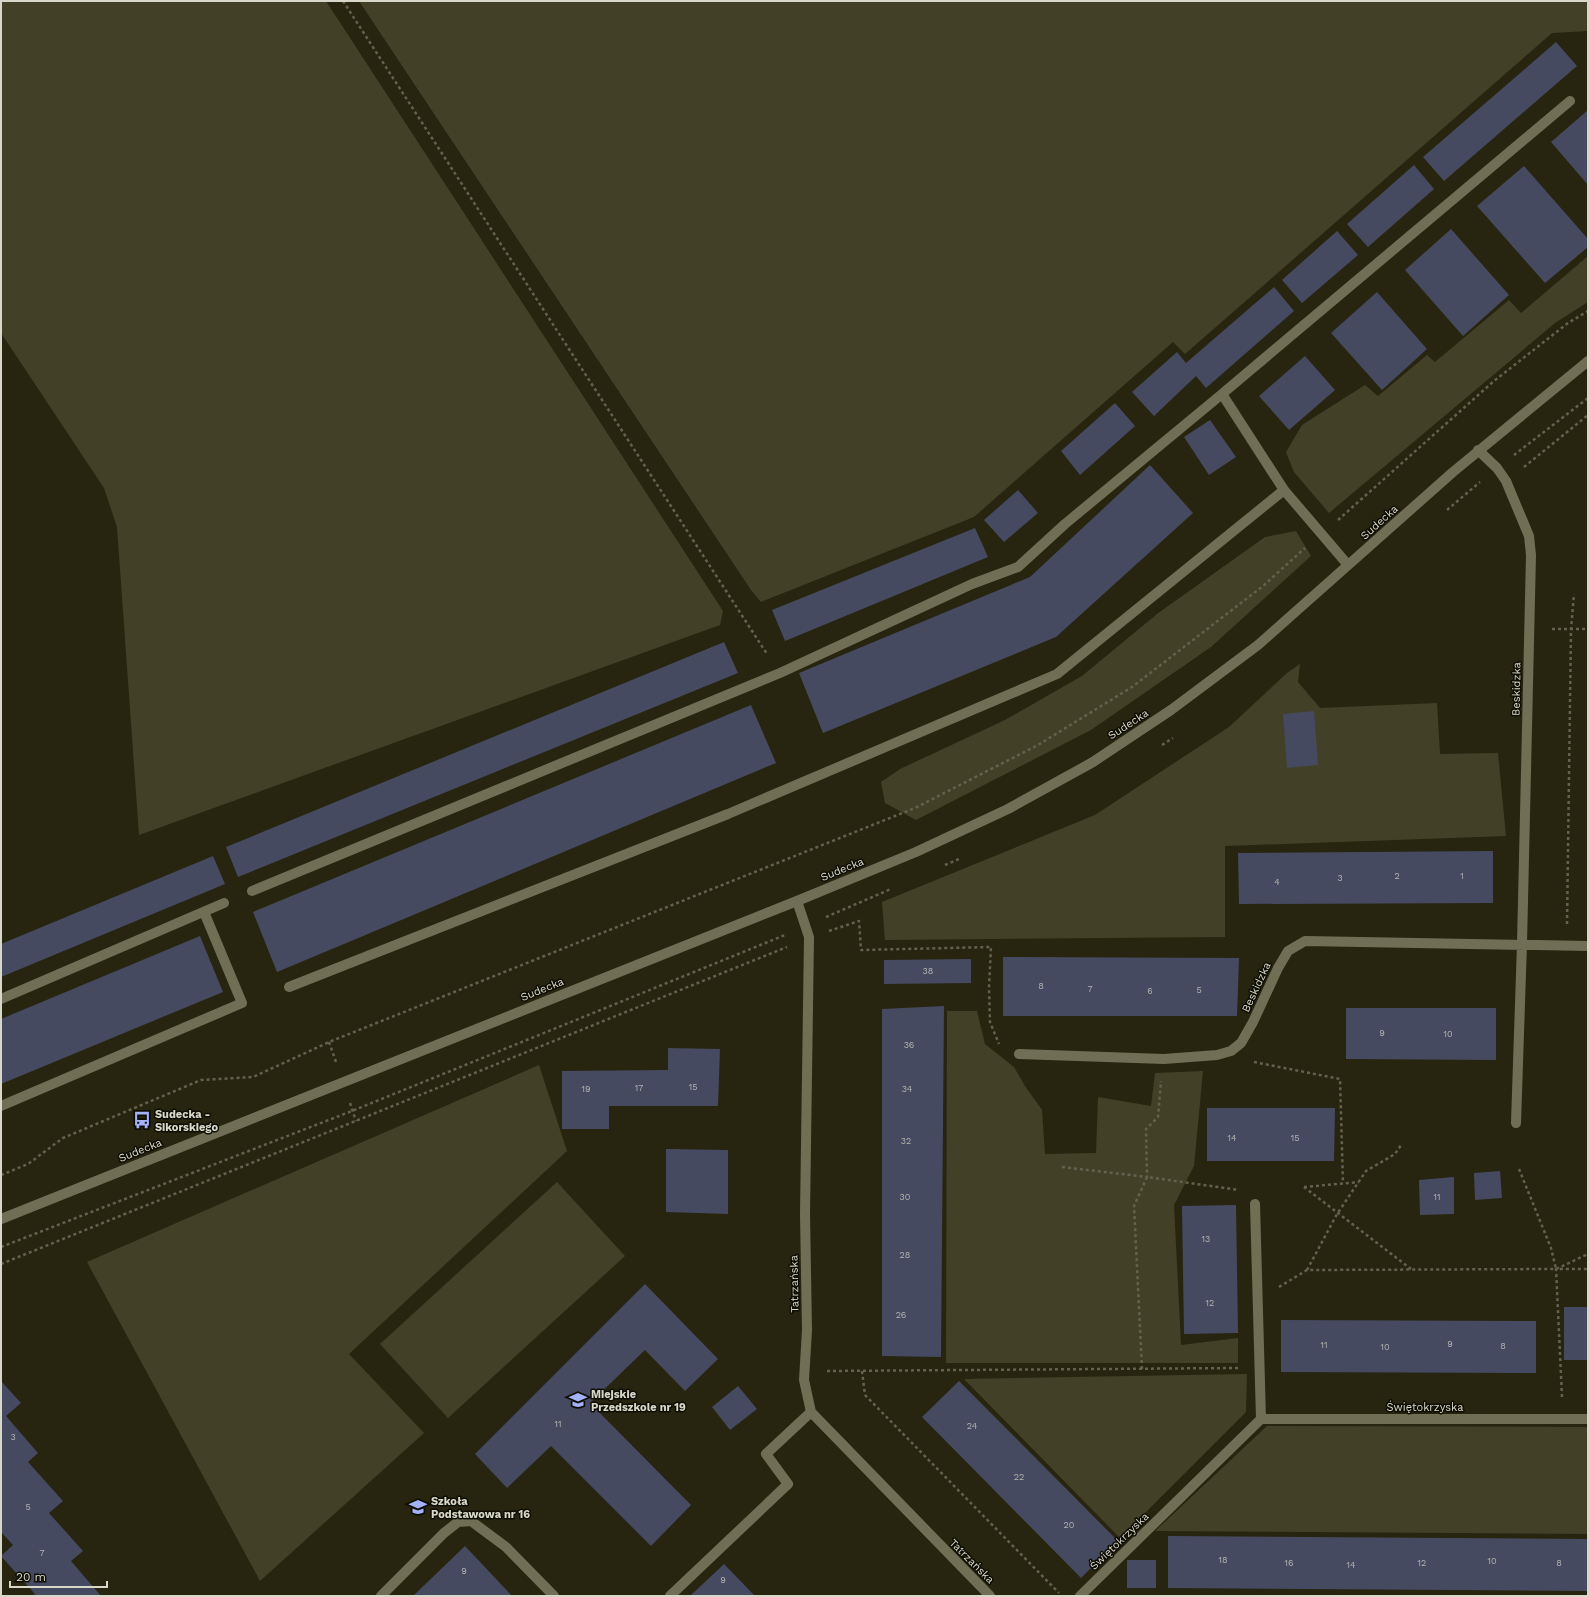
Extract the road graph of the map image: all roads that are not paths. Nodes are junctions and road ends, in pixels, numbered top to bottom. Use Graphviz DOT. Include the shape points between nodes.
graph roads {
  1 [pos="1570,101"];
  2 [pos="1588,362"];
  3 [pos="1222,394"];
  4 [pos="1478,450"];
  5 [pos="1284,490"];
  6 [pos="1348,565"];
  7 [pos="252,891"];
  8 [pos="797,901"];
  9 [pos="224,903"];
  10 [pos="204,912"];
  11 [pos="1522,944"];
  12 [pos="1588,946"];
  13 [pos="289,987"];
  14 [pos="1,999"];
  15 [pos="1020,1054"];
  16 [pos="1,1106"];
  17 [pos="1516,1123"];
  18 [pos="1255,1204"];
  19 [pos="1,1219"];
  20 [pos="811,1412"];
  21 [pos="1262,1419"];
  22 [pos="1588,1419"];
  23 [pos="381,1596"];
  24 [pos="554,1596"];
  25 [pos="670,1596"];
  26 [pos="990,1596"];
  27 [pos="1080,1596"];
  1 -- 3 [label="street"];
  2 -- 4 [label="street, Sudecka"];
  3 -- 5 [label="street"];
  3 -- 7 [label="street" via="1064,524 1018,567 972,584 780,673"];
  4 -- 6 [label="street, Sudecka"];
  4 -- 11 [label="street, Beskidzka" via="1497,468 1506,481 1529,536 1531,555"];
  5 -- 6 [label="street"];
  5 -- 13 [label="street" via="1057,674 728,814"];
  6 -- 8 [label="street, Sudecka" via="1258,645 1171,710 1093,762 1008,809 916,852"];
  8 -- 19 [label="street, Sudecka"];
  8 -- 20 [label="street, Tatrzańska" via="809,937 804,1380"];
  9 -- 10 [label="street"];
  10 -- 14 [label="street"];
  10 -- 16 [label="street" via="242,1003"];
  11 -- 12 [label="street"];
  11 -- 15 [label="street, Beskidzka" via="1305,941 1288,951 1253,1022 1241,1043 1231,1051 1217,1055 1164,1059"];
  11 -- 17 [label="street, Beskidzka"];
  18 -- 21 [label="street"];
  20 -- 25 [label="street" via="766,1454 788,1484"];
  20 -- 26 [label="street, Tatrzańska"];
  21 -- 22 [label="street, Świętokrzyska"];
  21 -- 27 [label="street, Świętokrzyska"];
  23 -- 24 [label="street" via="444,1533 458,1522 471,1521 506,1547"];
}
